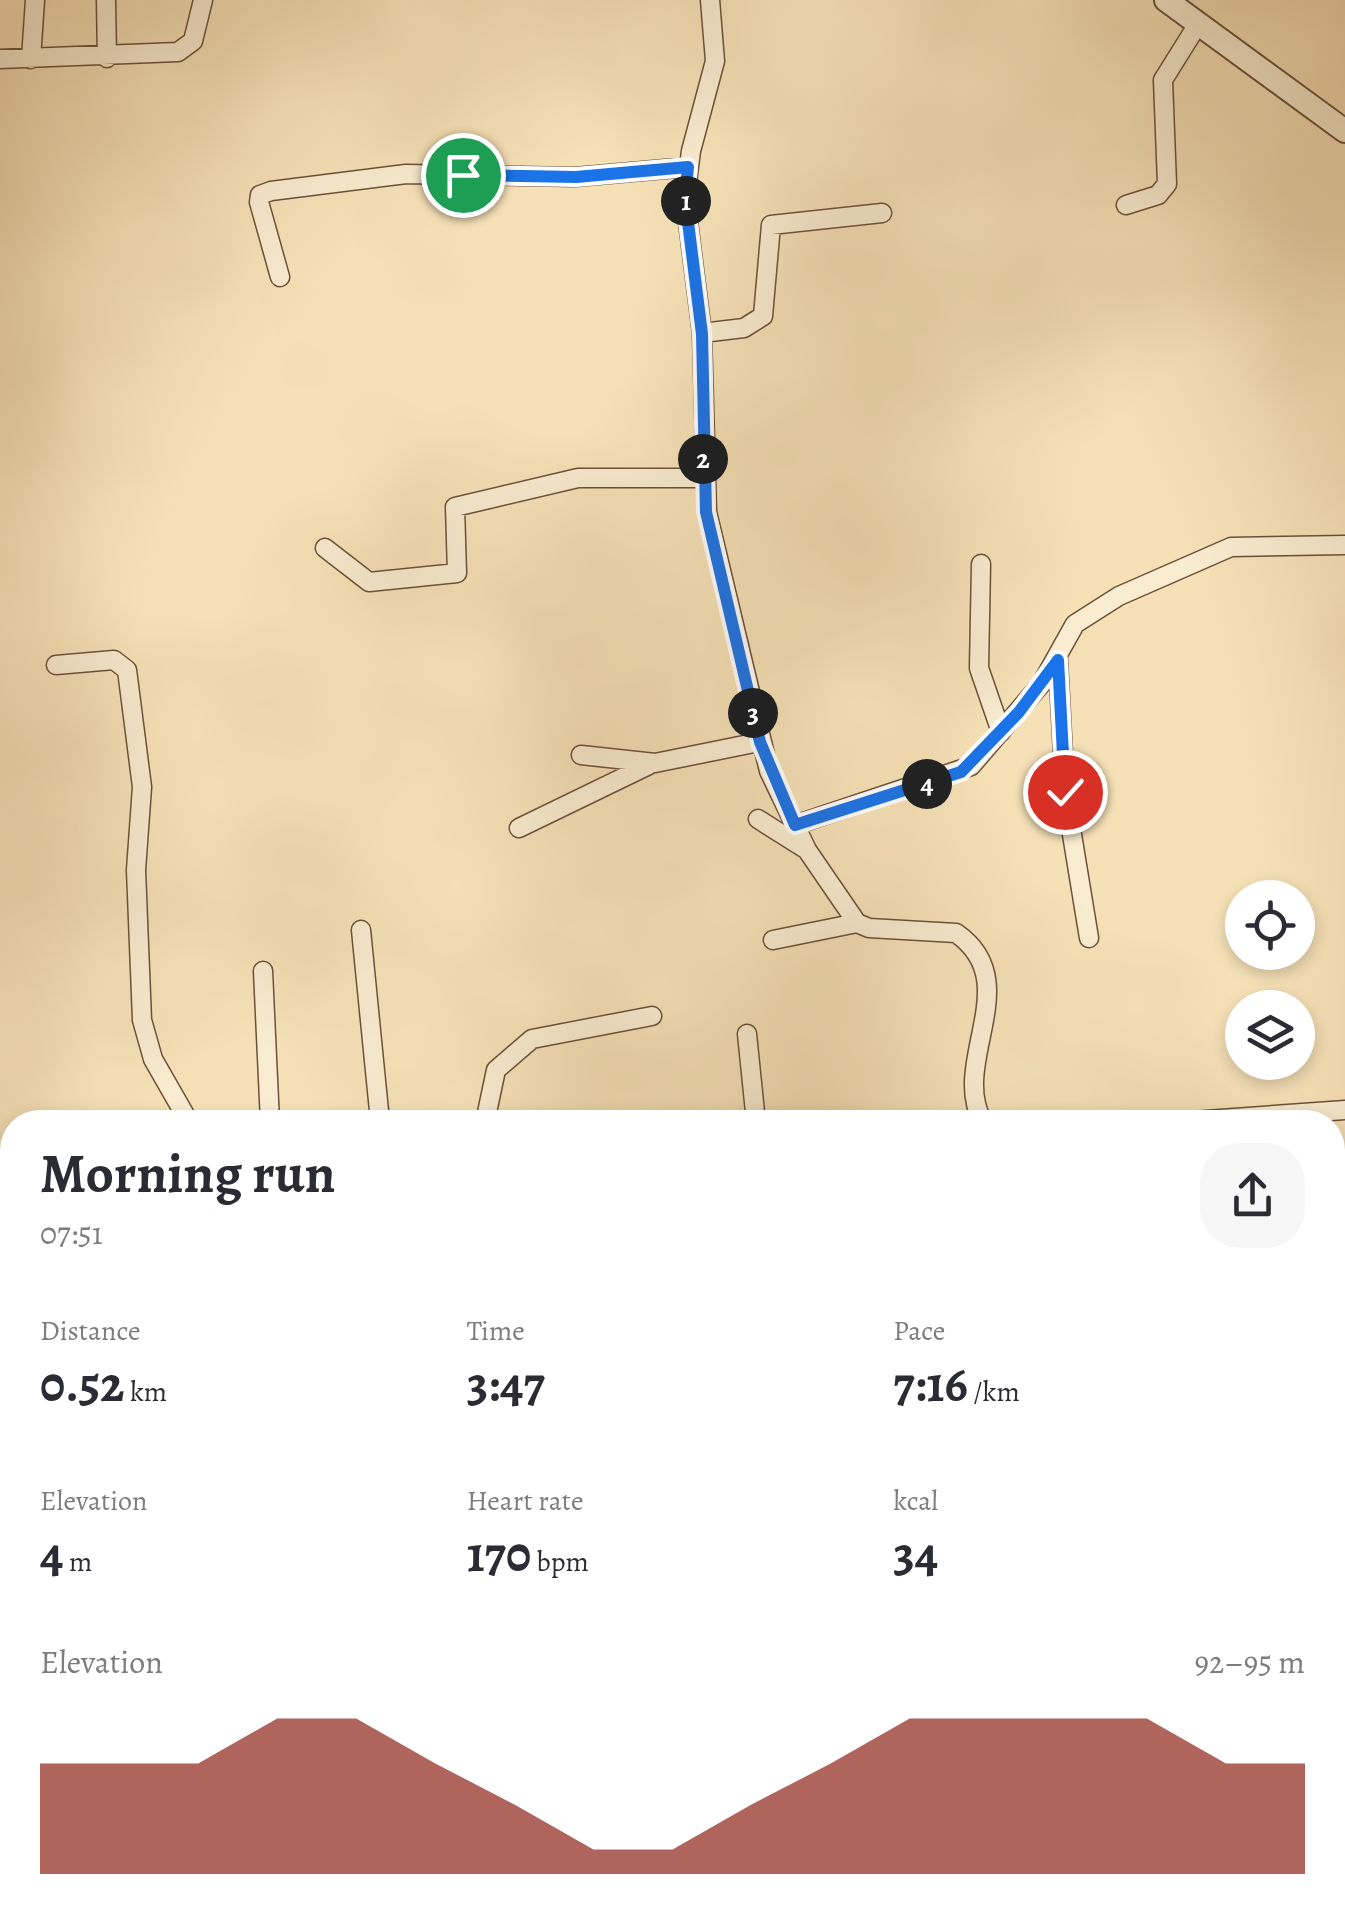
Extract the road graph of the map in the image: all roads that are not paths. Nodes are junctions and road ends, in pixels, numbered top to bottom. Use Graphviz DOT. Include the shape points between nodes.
graph roads {
  1 [pos="35,0"];
  2 [pos="106,0"];
  3 [pos="203,0"];
  4 [pos="710,0"];
  5 [pos="1166,0"];
  6 [pos="1198,24"];
  7 [pos="107,58"];
  8 [pos="0,59"];
  9 [pos="31,59"];
  10 [pos="1345,131"];
  11 [pos="688,167"];
  12 [pos="1126,206"];
  13 [pos="882,214"];
  14 [pos="280,277"];
  15 [pos="702,334"];
  16 [pos="704,478"];
  17 [pos="1345,545"];
  18 [pos="325,548"];
  19 [pos="981,564"];
  20 [pos="1058,660"];
  21 [pos="56,666"];
  22 [pos="1001,732"];
  23 [pos="760,742"];
  24 [pos="580,755"];
  25 [pos="655,762"];
  26 [pos="758,819"];
  27 [pos="795,825"];
  28 [pos="519,828"];
  29 [pos="807,850"];
  30 [pos="857,923"];
  31 [pos="362,930"];
  32 [pos="1090,938"];
  33 [pos="774,940"];
  34 [pos="262,971"];
  35 [pos="652,1016"];
  36 [pos="747,1034"];
  37 [pos="182,1110"];
  38 [pos="269,1110"];
  39 [pos="379,1110"];
  40 [pos="488,1110"];
  41 [pos="755,1110"];
  42 [pos="977,1110"];
  1 -- 9 [label="street"];
  2 -- 7 [label="street"];
  3 -- 7 [label="street" via="188,48"];
  4 -- 11 [label="street" via="715,61"];
  5 -- 6 [label="street"];
  6 -- 10 [label="street"];
  6 -- 12 [label="street" via="1163,80 1168,184 1158,196"];
  7 -- 9 [label="street"];
  8 -- 9 [label="street"];
  11 -- 14 [label="street" via="576,177 406,174 271,190 259,202"];
  11 -- 15 [label="street" via="685,198"];
  13 -- 15 [label="street" via="771,226 763,316 744,328"];
  15 -- 16 [label="street"];
  16 -- 18 [label="street" via="563,480 455,507 457,572 369,582"];
  16 -- 23 [label="street" via="706,512"];
  17 -- 20 [label="street" via="1231,547 1080,619"];
  19 -- 22 [label="street" via="979,668"];
  20 -- 22 [label="street"];
  20 -- 32 [label="street" via="1065,792"];
  21 -- 37 [label="street" via="114,660 127,670 142,787 136,870 142,1020 153,1059"];
  22 -- 27 [label="street" via="961,772"];
  23 -- 25 [label="street"];
  23 -- 27 [label="street"];
  24 -- 25 [label="street"];
  25 -- 28 [label="street"];
  26 -- 29 [label="street"];
  27 -- 29 [label="street"];
  29 -- 30 [label="street"];
  30 -- 33 [label="street"];
  30 -- 42 [label="street" via="956,933 977,954 988,1014 972,1100"];
  31 -- 39 [label="street"];
  34 -- 38 [label="street"];
  35 -- 40 [label="street" via="532,1039 496,1070"];
  36 -- 41 [label="street"];
}
